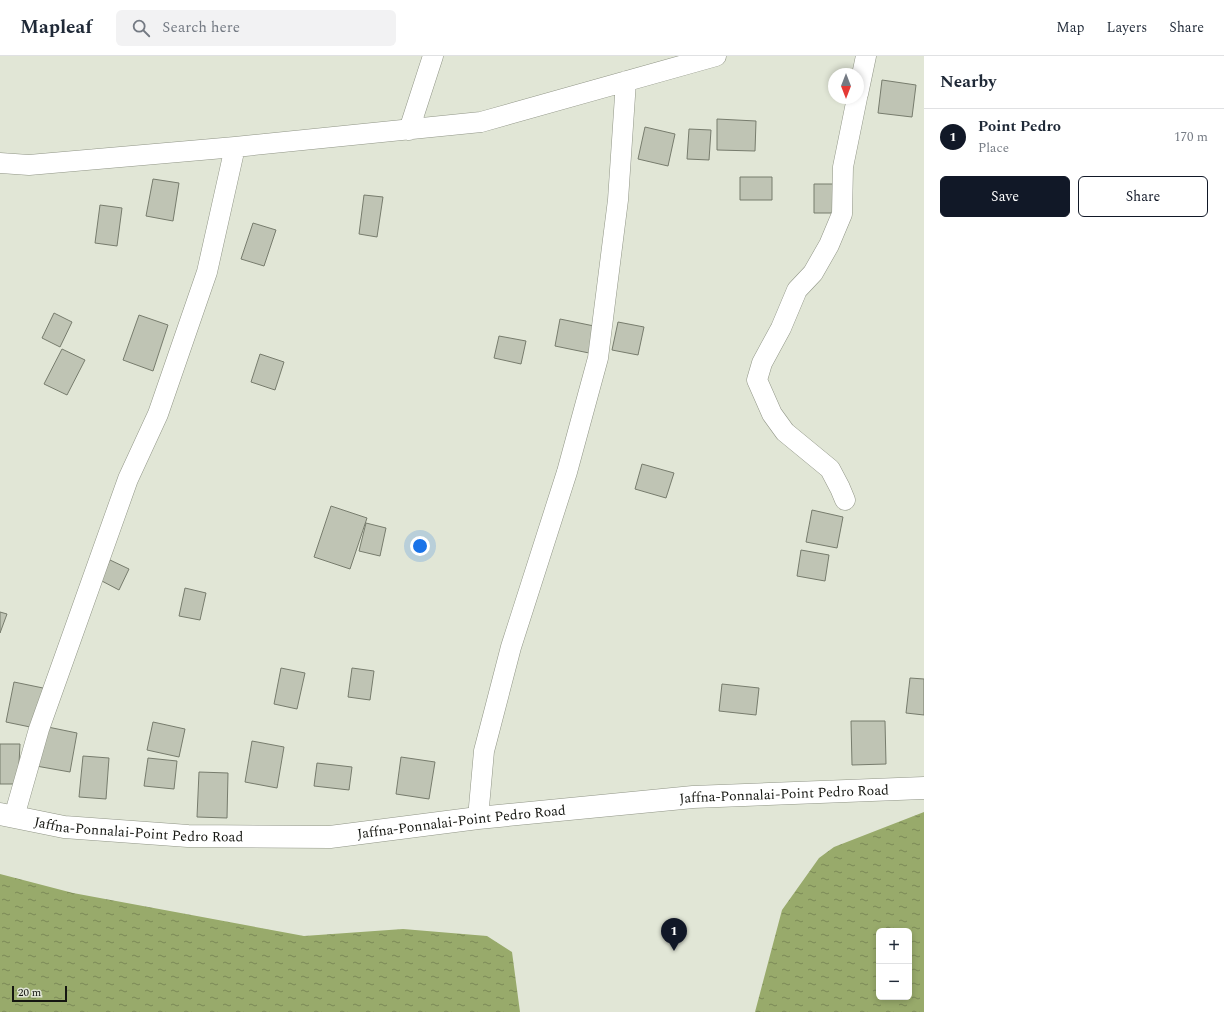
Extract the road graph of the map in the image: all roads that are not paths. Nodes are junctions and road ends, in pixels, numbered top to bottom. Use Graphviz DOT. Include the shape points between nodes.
graph roads {
  1 [pos="433,56"];
  2 [pos="716,56"];
  3 [pos="866,56"];
  4 [pos="863,68"];
  5 [pos="626,81"];
  6 [pos="856,104"];
  7 [pos="409,130"];
  8 [pos="235,147"];
  9 [pos="0,163"];
  10 [pos="845,500"];
  11 [pos="924,788"];
  12 [pos="7,815"];
  13 [pos="478,818"];
  1 -- 7 [label="street"];
  2 -- 5 [label="street"];
  3 -- 4 [label="street"];
  5 -- 7 [label="street" via="482,122"];
  5 -- 13 [label="street" via="618,200 598,358 567,472 509,654 484,751"];
  6 -- 10 [label="street" via="843,167 842,214 829,245 813,273 797,290 781,328 762,363 757,380 772,414 785,432 830,469"];
  7 -- 8 [label="street"];
  8 -- 9 [label="street" via="29,165"];
  8 -- 12 [label="street" via="207,272 158,414 128,480"];
  11 -- 13 [label="main road, Jaffna-Ponnalai-Point Pedro Road" via="694,797"];
  12 -- 13 [label="main road, Jaffna-Ponnalai-Point Pedro Road" via="64,827 188,836 330,837"];
}
